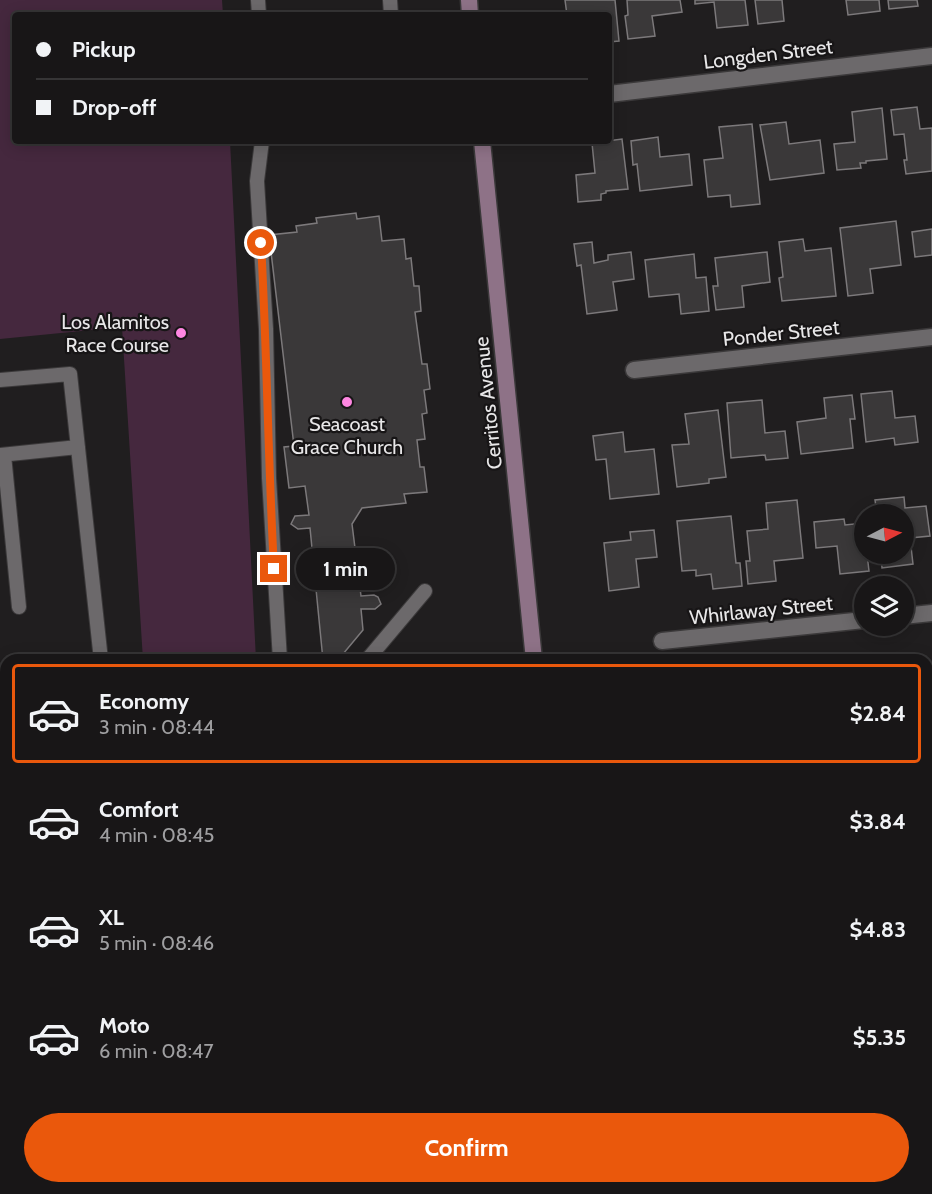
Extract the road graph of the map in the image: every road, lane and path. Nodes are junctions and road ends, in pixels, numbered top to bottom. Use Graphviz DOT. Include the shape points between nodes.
graph roads {
  1 [pos="932,56"];
  2 [pos="612,94"];
  3 [pos="262,144"];
  4 [pos="482,144"];
  5 [pos="932,337"];
  6 [pos="634,370"];
  7 [pos="0,381"];
  8 [pos="78,447"];
  9 [pos="2,455"];
  10 [pos="425,591"];
  11 [pos="20,607"];
  12 [pos="932,613"];
  13 [pos="914,615"];
  14 [pos="854,621"];
  15 [pos="662,641"];
  16 [pos="100,654"];
  17 [pos="280,654"];
  18 [pos="372,654"];
  19 [pos="533,654"];
  1 -- 2 [label="street, Longden Street"];
  3 -- 17 [label="lane" via="257,181"];
  4 -- 19 [label="main road, Cerritos Avenue"];
  5 -- 6 [label="street, Ponder Street"];
  7 -- 8 [label="lane" via="70,374"];
  8 -- 9 [label="lane"];
  8 -- 16 [label="lane"];
  9 -- 11 [label="lane"];
  10 -- 18 [label="lane"];
  12 -- 13 [label="street"];
  14 -- 15 [label="street, Whirlaway Street"];
}
